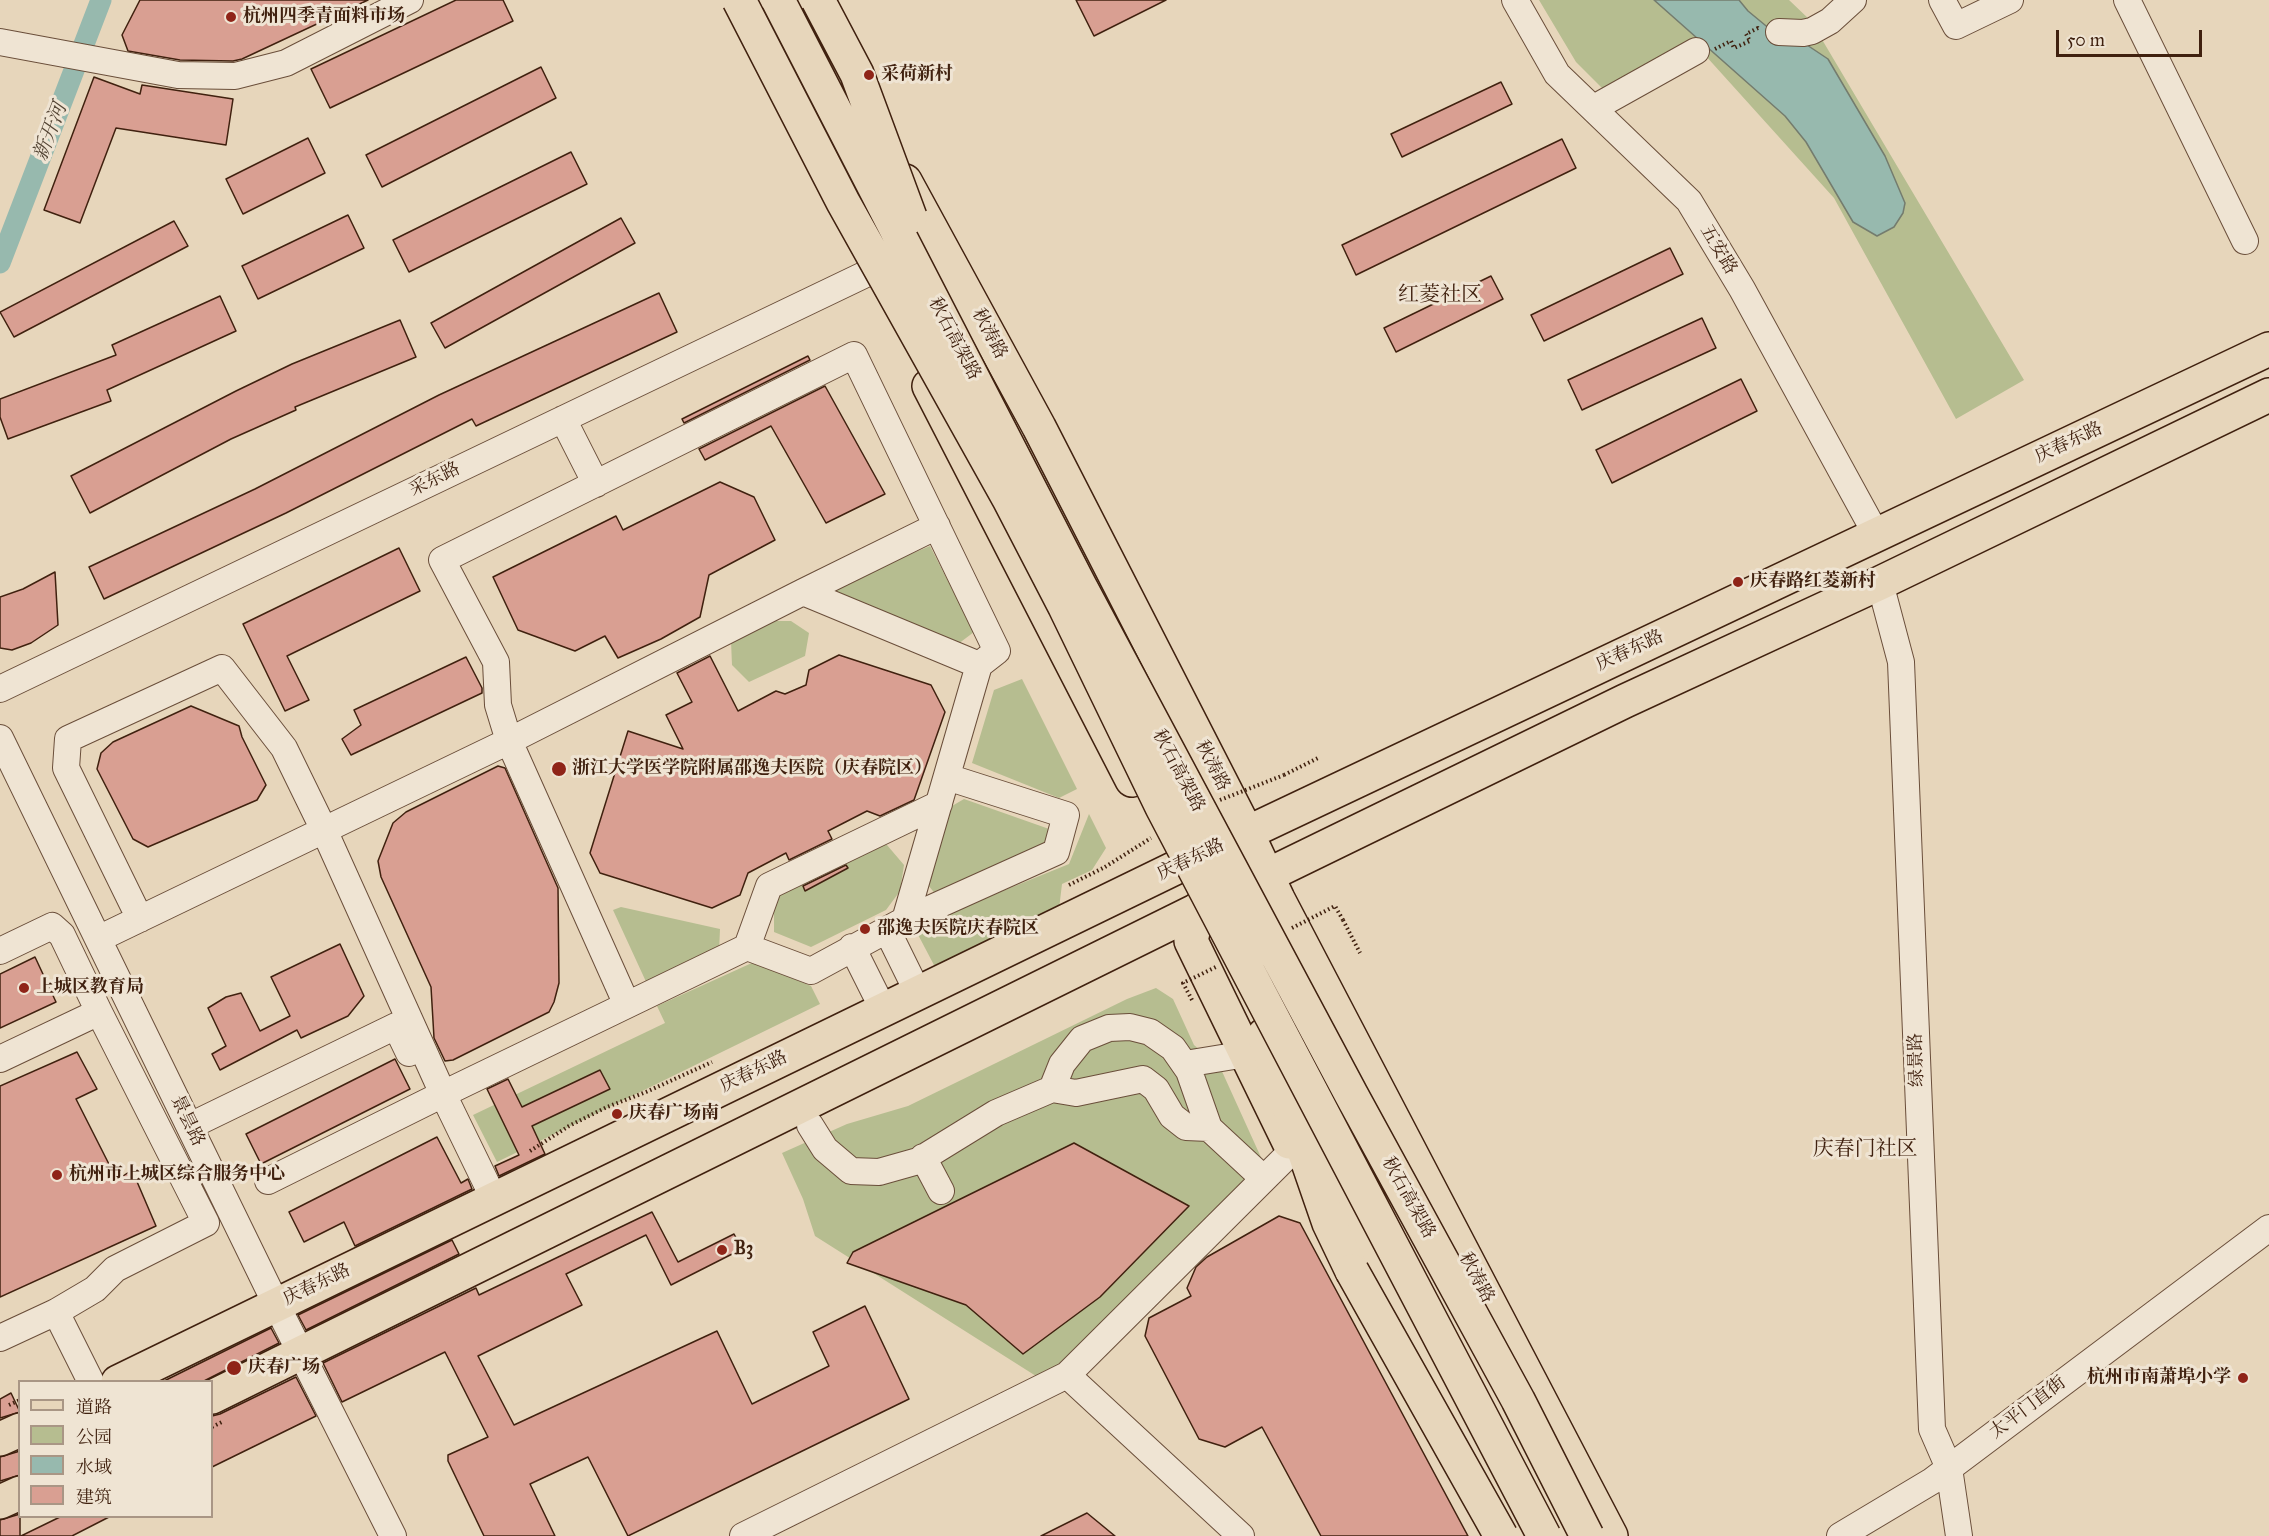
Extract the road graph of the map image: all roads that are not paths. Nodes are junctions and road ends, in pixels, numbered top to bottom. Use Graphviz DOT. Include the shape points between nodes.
graph roads {
  1 [pos="410,0"];
  2 [pos="778,0"];
  3 [pos="805,0"];
  4 [pos="818,0"];
  5 [pos="1515,0"];
  6 [pos="1853,0"];
  7 [pos="1942,0"];
  8 [pos="2010,0"];
  9 [pos="2127,0"];
  10 [pos="736,2"];
  11 [pos="1779,32"];
  12 [pos="0,42"];
  13 [pos="1696,51"];
  14 [pos="1594,108"];
  15 [pos="2245,242"];
  16 [pos="870,272"];
  17 [pos="954,340"];
  18 [pos="2269,349"];
  19 [pos="2269,395"];
  20 [pos="563,419"];
  21 [pos="596,484"];
  22 [pos="937,526"];
  23 [pos="1876,534"];
  24 [pos="1880,583"];
  25 [pos="803,592"];
  26 [pos="979,665"];
  27 [pos="0,689"];
  28 [pos="0,738"];
  29 [pos="509,741"];
  30 [pos="947,777"];
  31 [pos="939,804"];
  32 [pos="324,830"];
  33 [pos="1247,833"];
  34 [pos="1177,867"];
  35 [pos="1266,876"];
  36 [pos="1198,909"];
  37 [pos="140,919"];
  38 [pos="896,925"];
  39 [pos="98,939"];
  40 [pos="747,947"];
  41 [pos="852,947"];
  42 [pos="0,951"];
  43 [pos="918,993"];
  44 [pos="627,1005"];
  45 [pos="883,1010"];
  46 [pos="99,1012"];
  47 [pos="1264,1035"];
  48 [pos="1234,1056"];
  49 [pos="0,1059"];
  50 [pos="1185,1064"];
  51 [pos="1052,1089"];
  52 [pos="437,1097"];
  53 [pos="810,1125"];
  54 [pos="190,1126"];
  55 [pos="1209,1128"];
  56 [pos="1293,1149"];
  57 [pos="923,1157"];
  58 [pos="1264,1179"];
  59 [pos="268,1181"];
  60 [pos="941,1191"];
  61 [pos="488,1202"];
  62 [pos="2269,1228"];
  63 [pos="276,1304"];
  64 [pos="56,1312"];
  65 [pos="0,1338"];
  66 [pos="301,1352"];
  67 [pos="1067,1375"];
  68 [pos="90,1380"];
  69 [pos="122,1380"];
  70 [pos="213,1396"];
  71 [pos="18,1431"];
  72 [pos="0,1439"];
  73 [pos="1949,1468"];
  74 [pos="18,1494"];
  75 [pos="0,1502"];
  76 [pos="393,1536"];
  77 [pos="743,1536"];
  78 [pos="1241,1536"];
  79 [pos="1489,1536"];
  80 [pos="1501,1536"];
  81 [pos="1520,1536"];
  82 [pos="1544,1536"];
  83 [pos="1587,1536"];
  84 [pos="1611,1536"];
  85 [pos="1840,1536"];
  86 [pos="1959,1536"];
  1 -- 12 [label="street" via="286,63 235,76 177,75"];
  2 -- 17 [label="main road, 秋石高架路, bridge"];
  3 -- 33 [label="main road, 秋涛路" via="1039,427"];
  4 -- 17 [label="main road, bridge" via="857,74"];
  5 -- 14 [label="street, 五安路" via="1557,74"];
  6 -- 11 [label="street" via="1812,32"];
  7 -- 8 [label="street" via="1956,26"];
  9 -- 15 [label="street"];
  10 -- 16 [label="main road"];
  10 -- 82 [label="main road, 秋石高架路, bridge" via="1009,499 1162,807"];
  13 -- 14 [label="street"];
  14 -- 23 [label="street, 五安路" via="1689,201 1742,289"];
  16 -- 20 [label="street, 采东路"];
  16 -- 34 [label="main road"];
  17 -- 83 [label="main road, 秋石高架路, bridge" via="1171,759 1518,1400"];
  18 -- 23 [label="main road, 庆春东路"];
  19 -- 24 [label="main road"];
  20 -- 21 [label="street"];
  20 -- 27 [label="street, 采东路"];
  21 -- 22 [label="street" via="854,355"];
  21 -- 29 [label="street" via="442,560 496,662 498,705"];
  22 -- 25 [label="street"];
  22 -- 26 [label="street" via="997,651"];
  23 -- 33 [label="main road, 庆春东路"];
  24 -- 35 [label="main road" via="1625,701"];
  24 -- 73 [label="street, 绿景路" via="1901,662 1932,1430"];
  25 -- 26 [label="street"];
  25 -- 29 [label="street"];
  26 -- 30 [label="street"];
  28 -- 39 [label="street, 景昙路"];
  29 -- 32 [label="street"];
  29 -- 44 [label="street"];
  30 -- 31 [label="street"];
  30 -- 38 [label="street" via="1065,815 1056,852"];
  31 -- 38 [label="street"];
  31 -- 40 [label="street" via="769,886"];
  32 -- 37 [label="street"];
  32 -- 37 [label="street" via="284,748 222,668 68,739 66,768"];
  32 -- 52 [label="street"];
  33 -- 34 [label="main road, 庆春东路"];
  33 -- 35 [label="main road, 秋涛路"];
  34 -- 36 [label="main road"];
  34 -- 43 [label="main road, 庆春东路"];
  35 -- 36 [label="main road"];
  35 -- 84 [label="main road, 秋涛路"];
  36 -- 47 [label="main road"];
  36 -- 56 [label="main road" via="1191,942"];
  36 -- 66 [label="main road"];
  37 -- 39 [label="street"];
  38 -- 41 [label="street"];
  38 -- 43 [label="street"];
  39 -- 54 [label="street, 景昙路"];
  40 -- 41 [label="street" via="811,971"];
  40 -- 44 [label="street"];
  41 -- 45 [label="street"];
  42 -- 46 [label="street" via="52,926 62,935"];
  43 -- 45 [label="main road, 庆春东路"];
  44 -- 52 [label="street"];
  45 -- 61 [label="main road, 庆春东路"];
  46 -- 49 [label="street"];
  46 -- 64 [label="street" via="206,1223 115,1269 94,1289"];
  47 -- 80 [label="main road, bridge" via="1329,1223"];
  47 -- 81 [label="main road" via="1359,1239"];
  48 -- 50 [label="street"];
  50 -- 51 [label="street" via="1173,1048 1150,1032 1130,1027 1109,1028 1082,1039 1062,1064"];
  50 -- 55 [label="street"];
  51 -- 55 [label="street" via="1076,1093 1143,1079 1156,1089 1172,1116 1186,1127"];
  51 -- 57 [label="street" via="996,1113"];
  52 -- 54 [label="street" via="396,1026"];
  52 -- 59 [label="street"];
  52 -- 61 [label="street"];
  53 -- 57 [label="street" via="825,1149 851,1172 879,1172"];
  54 -- 63 [label="street, 景昙路"];
  55 -- 58 [label="street"];
  56 -- 58 [label="street"];
  56 -- 79 [label="main road"];
  57 -- 60 [label="street"];
  58 -- 67 [label="street"];
  61 -- 63 [label="main road, 庆春东路"];
  62 -- 73 [label="street, 太平门直街"];
  63 -- 66 [label="street, 景昙路"];
  63 -- 69 [label="main road, 庆春东路"];
  64 -- 65 [label="street"];
  64 -- 68 [label="street"];
  66 -- 70 [label="main road"];
  66 -- 76 [label="street, 景昙路"];
  67 -- 77 [label="street"];
  67 -- 78 [label="street"];
  71 -- 72 [label="main road"];
  73 -- 85 [label="street, 太平门直街"];
  73 -- 86 [label="street, 绿景路"];
  74 -- 75 [label="main road"];
}
